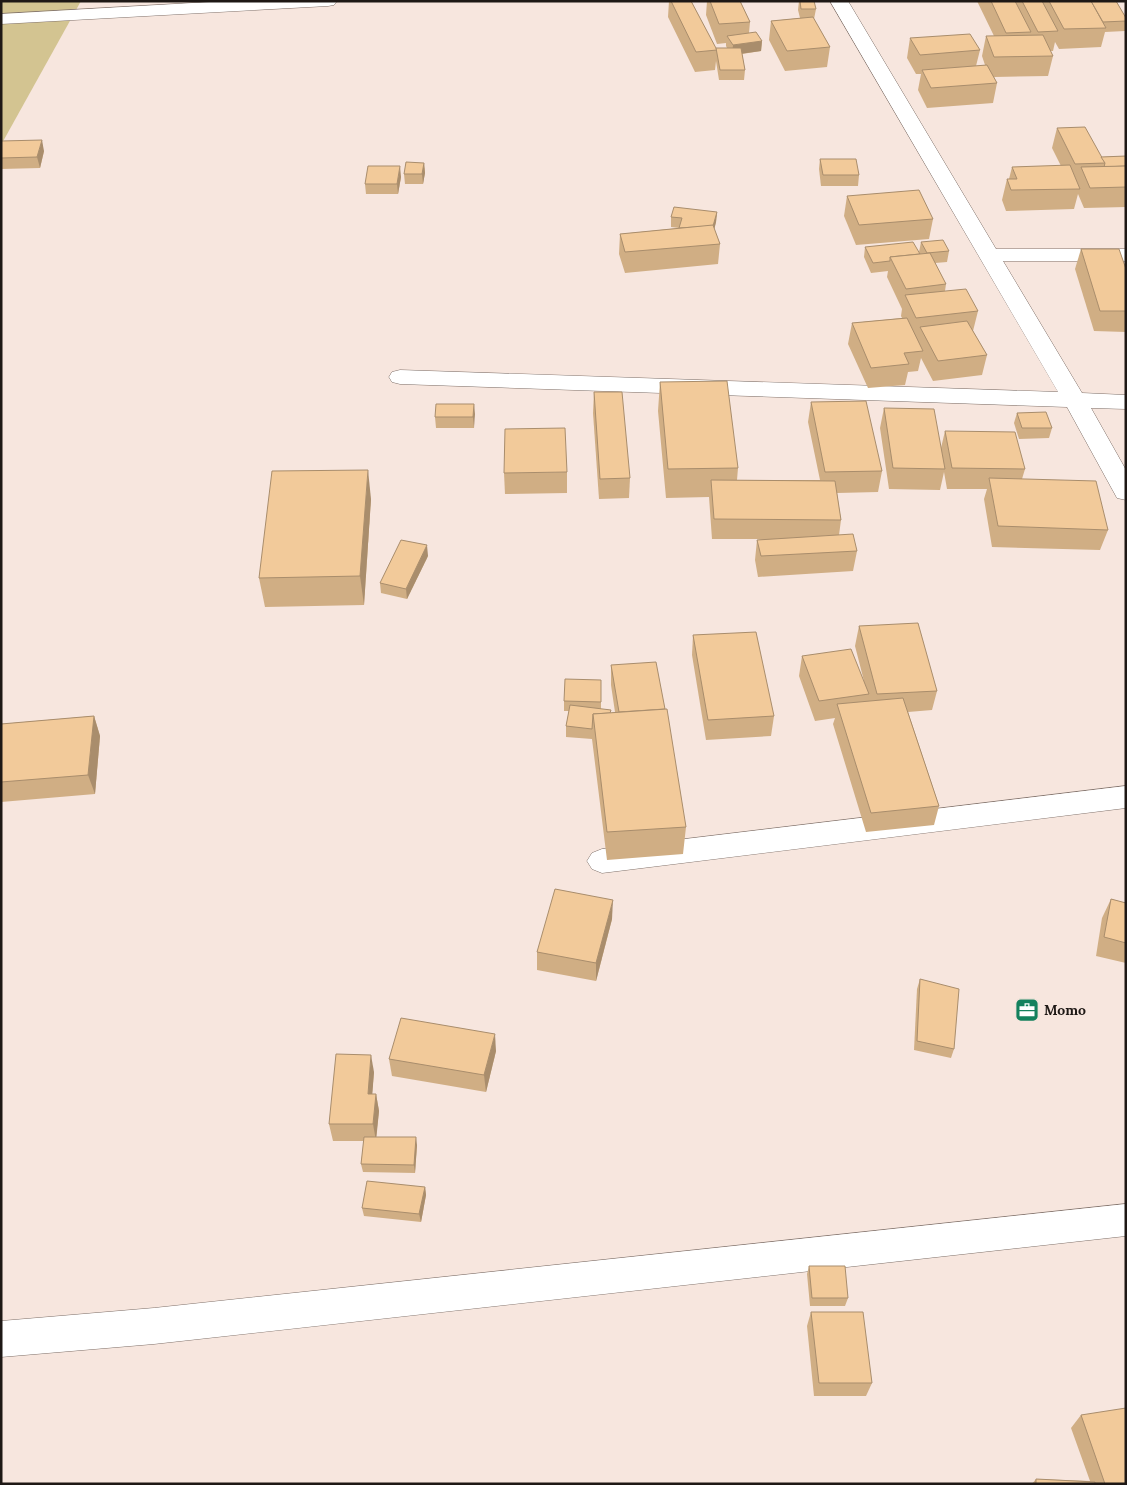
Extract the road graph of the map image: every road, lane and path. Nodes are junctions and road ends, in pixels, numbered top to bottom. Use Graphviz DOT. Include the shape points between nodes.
graph roads {
  1 [pos="328,1"];
  2 [pos="839,1"];
  3 [pos="1,19"];
  4 [pos="988,255"];
  5 [pos="1126,255"];
  6 [pos="400,377"];
  7 [pos="1075,401"];
  8 [pos="1126,402"];
  9 [pos="1126,492"];
  10 [pos="1126,797"];
  11 [pos="602,861"];
  12 [pos="1126,1220"];
  13 [pos="1,1339"];
  1 -- 3 [label="street"];
  2 -- 4 [label="street"];
  4 -- 5 [label="street"];
  4 -- 7 [label="street"];
  6 -- 7 [label="street"];
  7 -- 8 [label="street"];
  7 -- 9 [label="street"];
  10 -- 11 [label="street"];
  12 -- 13 [label="street" via="154,1326"];
}
